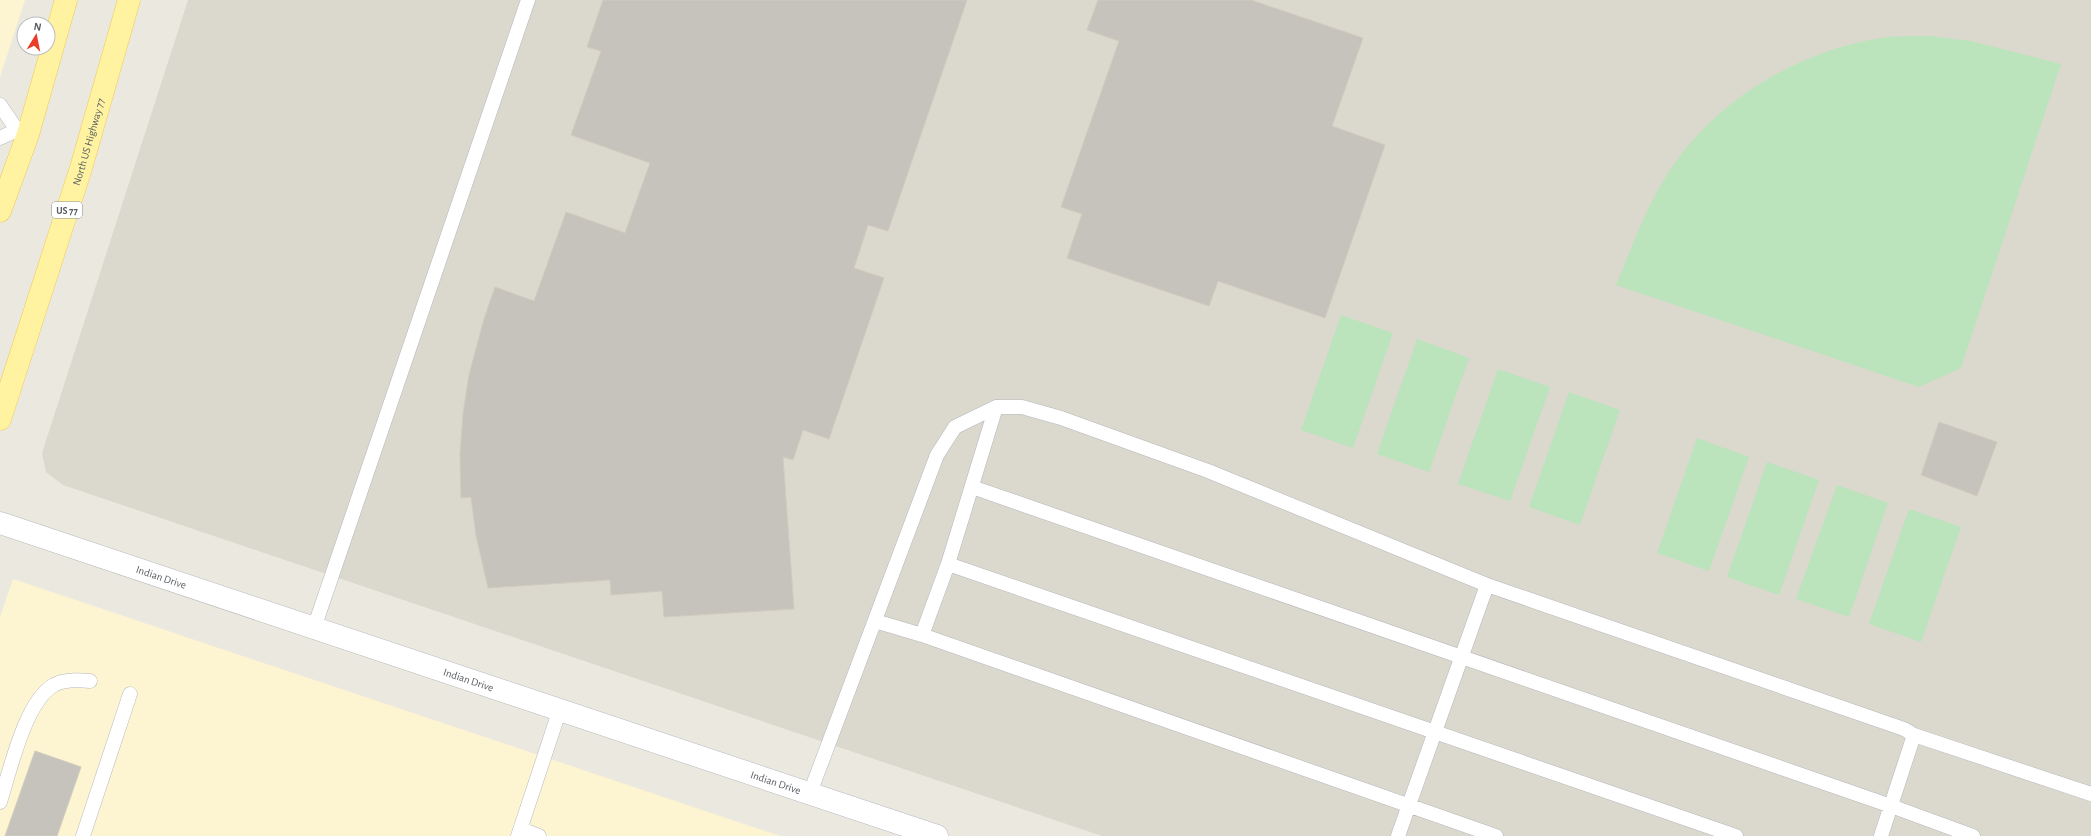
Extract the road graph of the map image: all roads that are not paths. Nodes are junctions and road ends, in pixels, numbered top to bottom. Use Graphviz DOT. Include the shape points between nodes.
graph roads {
  1 [pos="66,0"];
  2 [pos="129,0"];
  3 [pos="528,0"];
  4 [pos="0,106"];
  5 [pos="22,132"];
  6 [pos="0,138"];
  7 [pos="0,211"];
  8 [pos="996,407"];
  9 [pos="0,418"];
  10 [pos="972,487"];
  11 [pos="0,523"];
  12 [pos="948,564"];
  13 [pos="1487,585"];
  14 [pos="875,621"];
  15 [pos="314,628"];
  16 [pos="922,635"];
  17 [pos="1462,656"];
  18 [pos="90,681"];
  19 [pos="130,694"];
  20 [pos="560,709"];
  21 [pos="1435,731"];
  22 [pos="1914,735"];
  23 [pos="810,793"];
  24 [pos="2091,794"];
  25 [pos="0,802"];
  26 [pos="1408,806"];
  27 [pos="1891,806"];
  28 [pos="520,832"];
  29 [pos="83,836"];
  30 [pos="539,836"];
  31 [pos="937,836"];
  32 [pos="1398,836"];
  33 [pos="1496,836"];
  34 [pos="1736,836"];
  35 [pos="1881,836"];
  36 [pos="1973,836"];
  1 -- 5 [label="main road"];
  2 -- 9 [label="main road, North US Highway 77 / US 77" via="81,168"];
  3 -- 15 [label="lane"];
  4 -- 5 [label="lane"];
  5 -- 6 [label="lane"];
  5 -- 7 [label="main road"];
  8 -- 10 [label="lane"];
  8 -- 13 [label="lane" via="1022,407 1076,423 1208,471"];
  8 -- 14 [label="lane" via="955,427 937,456"];
  10 -- 12 [label="lane"];
  10 -- 17 [label="lane"];
  11 -- 15 [label="street, Indian Drive"];
  12 -- 16 [label="lane"];
  12 -- 21 [label="lane"];
  13 -- 17 [label="lane"];
  13 -- 22 [label="lane" via="1904,729"];
  14 -- 16 [label="lane"];
  14 -- 23 [label="lane"];
  15 -- 20 [label="street, Indian Drive"];
  16 -- 26 [label="lane"];
  17 -- 21 [label="lane"];
  17 -- 27 [label="lane"];
  18 -- 25 [label="lane" via="73,680 55,684 35,702"];
  19 -- 29 [label="lane"];
  20 -- 23 [label="street, Indian Drive"];
  20 -- 28 [label="lane"];
  21 -- 26 [label="lane"];
  21 -- 34 [label="lane"];
  22 -- 24 [label="lane"];
  22 -- 27 [label="lane"];
  23 -- 31 [label="street, Indian Drive"];
  26 -- 32 [label="lane"];
  26 -- 33 [label="lane"];
  27 -- 35 [label="lane"];
  27 -- 36 [label="lane"];
  28 -- 30 [label="lane"];
}
